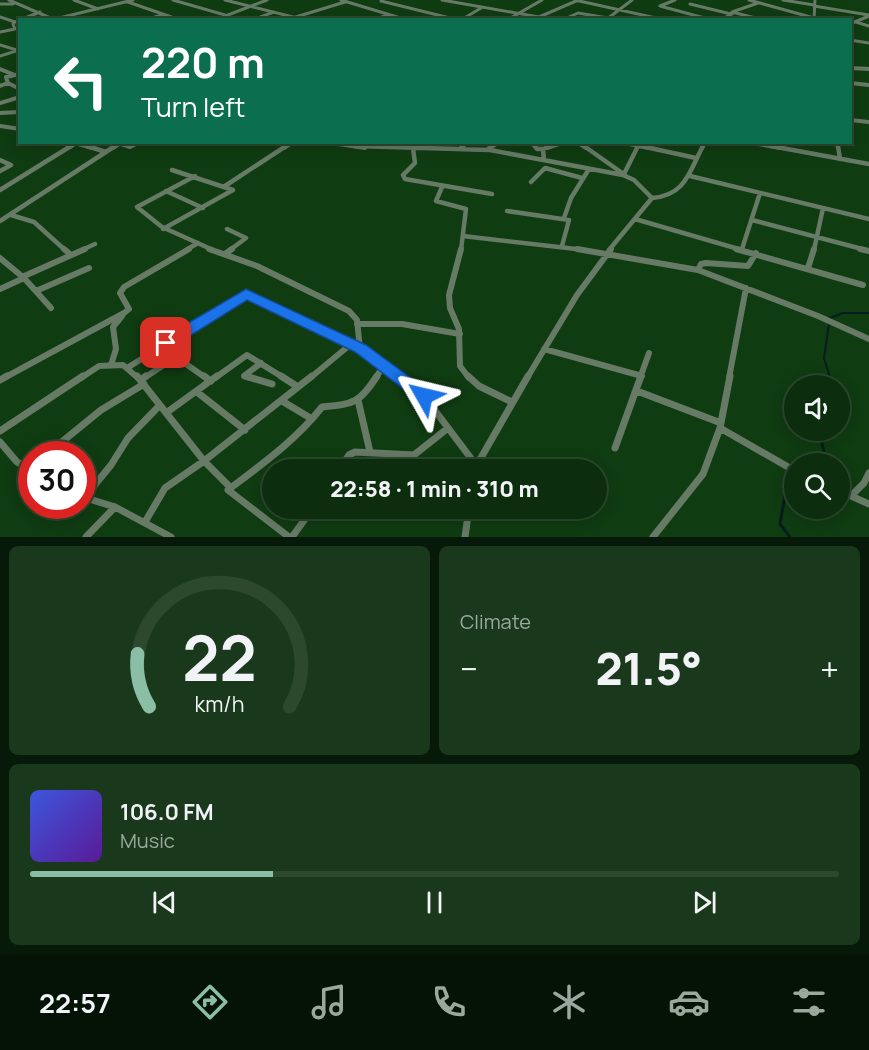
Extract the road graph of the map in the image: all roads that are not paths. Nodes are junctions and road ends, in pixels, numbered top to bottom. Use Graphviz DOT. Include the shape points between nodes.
graph roads {
  1 [pos="9,0"];
  2 [pos="74,0"];
  3 [pos="90,0"];
  4 [pos="133,0"];
  5 [pos="173,0"];
  6 [pos="225,0"];
  7 [pos="267,0"];
  8 [pos="341,0"];
  9 [pos="442,0"];
  10 [pos="458,0"];
  11 [pos="542,0"];
  12 [pos="574,0"];
  13 [pos="632,0"];
  14 [pos="675,0"];
  15 [pos="700,0"];
  16 [pos="748,0"];
  17 [pos="762,0"];
  18 [pos="783,0"];
  19 [pos="815,0"];
  20 [pos="126,1"];
  21 [pos="381,1"];
  22 [pos="81,2"];
  23 [pos="346,2"];
  24 [pos="453,2"];
  25 [pos="755,2"];
  26 [pos="0,4"];
  27 [pos="19,4"];
  28 [pos="252,6"];
  29 [pos="697,6"];
  30 [pos="814,6"];
  31 [pos="481,8"];
  32 [pos="99,9"];
  33 [pos="622,9"];
  34 [pos="39,12"];
  35 [pos="276,12"];
  36 [pos="517,13"];
  37 [pos="687,13"];
  38 [pos="164,14"];
  39 [pos="733,14"];
  40 [pos="387,15"];
  41 [pos="226,16"];
  42 [pos="869,16"];
  43 [pos="0,17"];
  44 [pos="294,17"];
  45 [pos="25,18"];
  46 [pos="53,18"];
  47 [pos="59,18"];
  48 [pos="152,18"];
  49 [pos="175,18"];
  50 [pos="220,18"];
  51 [pos="258,18"];
  52 [pos="297,18"];
  53 [pos="380,18"];
  54 [pos="399,18"];
  55 [pos="452,18"];
  56 [pos="464,18"];
  57 [pos="510,18"];
  58 [pos="569,18"];
  59 [pos="602,18"];
  60 [pos="608,18"];
  61 [pos="657,18"];
  62 [pos="699,18"];
  63 [pos="724,18"];
  64 [pos="753,18"];
  65 [pos="811,18"];
  66 [pos="814,18"];
  67 [pos="18,21"];
  68 [pos="15,22"];
  69 [pos="852,23"];
  70 [pos="869,26"];
  71 [pos="0,32"];
  72 [pos="852,40"];
  73 [pos="869,43"];
  74 [pos="0,45"];
  75 [pos="18,51"];
  76 [pos="18,51"];
  77 [pos="0,56"];
  78 [pos="852,68"];
  79 [pos="0,69"];
  80 [pos="869,69"];
  81 [pos="17,74"];
  82 [pos="8,83"];
  83 [pos="852,83"];
  84 [pos="0,86"];
  85 [pos="869,86"];
  86 [pos="18,88"];
  87 [pos="18,98"];
  88 [pos="0,103"];
  89 [pos="18,112"];
  90 [pos="0,114"];
  91 [pos="852,120"];
  92 [pos="869,123"];
  93 [pos="0,126"];
  94 [pos="18,129"];
  95 [pos="74,144"];
  96 [pos="79,144"];
  97 [pos="116,144"];
  98 [pos="120,144"];
  99 [pos="136,144"];
  100 [pos="290,144"];
  101 [pos="465,144"];
  102 [pos="496,144"];
  103 [pos="533,144"];
  104 [pos="559,144"];
  105 [pos="580,144"];
  106 [pos="629,144"];
  107 [pos="704,144"];
  108 [pos="759,144"];
  109 [pos="801,144"];
  110 [pos="837,144"];
  111 [pos="359,145"];
  112 [pos="638,146"];
  113 [pos="413,148"];
  114 [pos="460,149"];
  115 [pos="543,149"];
  116 [pos="486,150"];
  117 [pos="800,151"];
  118 [pos="106,152"];
  119 [pos="696,158"];
  120 [pos="840,159"];
  121 [pos="0,160"];
  122 [pos="544,160"];
  123 [pos="869,164"];
  124 [pos="590,169"];
  125 [pos="172,170"];
  126 [pos="0,171"];
  127 [pos="625,175"];
  128 [pos="195,176"];
  129 [pos="690,176"];
  130 [pos="582,178"];
  131 [pos="531,182"];
  132 [pos="225,186"];
  133 [pos="442,187"];
  134 [pos="0,190"];
  135 [pos="166,191"];
  136 [pos="760,193"];
  137 [pos="492,194"];
  138 [pos="652,198"];
  139 [pos="202,208"];
  140 [pos="823,208"];
  141 [pos="507,211"];
  142 [pos="10,215"];
  143 [pos="564,218"];
  144 [pos="635,219"];
  145 [pos="869,219"];
  146 [pos="752,220"];
  147 [pos="0,221"];
  148 [pos="163,229"];
  149 [pos="227,229"];
  150 [pos="463,236"];
  151 [pos="818,237"];
  152 [pos="198,243"];
  153 [pos="94,244"];
  154 [pos="562,246"];
  155 [pos="742,249"];
  156 [pos="869,251"];
  157 [pos="607,253"];
  158 [pos="756,253"];
  159 [pos="225,254"];
  160 [pos="70,255"];
  161 [pos="0,258"];
  162 [pos="88,268"];
  163 [pos="808,268"];
  164 [pos="698,270"];
  165 [pos="23,277"];
  166 [pos="863,285"];
  167 [pos="746,288"];
  168 [pos="0,289"];
  169 [pos="36,291"];
  170 [pos="51,308"];
  171 [pos="124,314"];
  172 [pos="357,324"];
  173 [pos="460,334"];
  174 [pos="868,339"];
  175 [pos="351,344"];
  176 [pos="360,349"];
  177 [pos="544,349"];
  178 [pos="649,353"];
  179 [pos="261,363"];
  180 [pos="111,365"];
  181 [pos="383,366"];
  182 [pos="127,368"];
  183 [pos="642,376"];
  184 [pos="0,380"];
  185 [pos="210,381"];
  186 [pos="142,382"];
  187 [pos="273,384"];
  188 [pos="298,387"];
  189 [pos="637,391"];
  190 [pos="197,392"];
  191 [pos="358,400"];
  192 [pos="282,401"];
  193 [pos="512,402"];
  194 [pos="160,405"];
  195 [pos="166,413"];
  196 [pos="312,419"];
  197 [pos="720,425"];
  198 [pos="448,428"];
  199 [pos="245,430"];
  200 [pos="0,431"];
  201 [pos="63,441"];
  202 [pos="0,442"];
  203 [pos="615,448"];
  204 [pos="370,452"];
  205 [pos="346,459"];
  206 [pos="469,459"];
  207 [pos="480,459"];
  208 [pos="204,460"];
  209 [pos="18,462"];
  210 [pos="784,465"];
  211 [pos="869,473"];
  212 [pos="96,482"];
  213 [pos="230,487"];
  214 [pos="852,495"];
  215 [pos="96,501"];
  216 [pos="869,504"];
  217 [pos="115,507"];
  218 [pos="305,519"];
  219 [pos="467,519"];
  220 [pos="145,522"];
  221 [pos="86,537"];
  222 [pos="171,537"];
  223 [pos="291,537"];
  224 [pos="465,537"];
  225 [pos="653,537"];
  1 -- 27 [label="street"];
  2 -- 22 [label="street"];
  3 -- 22 [label="street"];
  4 -- 20 [label="street"];
  5 -- 41 [label="street"];
  6 -- 28 [label="street"];
  7 -- 28 [label="street"];
  8 -- 23 [label="street"];
  9 -- 24 [label="street"];
  10 -- 24 [label="street"];
  11 -- 36 [label="street"];
  12 -- 33 [label="street"];
  12 -- 36 [label="street" via="540,17"];
  13 -- 33 [label="street"];
  14 -- 37 [label="street" via="660,6"];
  15 -- 29 [label="street" via="690,3"];
  16 -- 25 [label="street"];
  17 -- 25 [label="street"];
  18 -- 30 [label="street"];
  19 -- 30 [label="street"];
  20 -- 32 [label="street"];
  20 -- 38 [label="street"];
  21 -- 55 [label="street"];
  22 -- 32 [label="street"];
  23 -- 40 [label="street"];
  23 -- 44 [label="street"];
  24 -- 31 [label="street"];
  25 -- 39 [label="street" via="732,11"];
  25 -- 65 [label="street"];
  26 -- 27 [label="street"];
  27 -- 34 [label="street"];
  28 -- 35 [label="street"];
  28 -- 41 [label="street"];
  29 -- 37 [label="street"];
  29 -- 39 [label="street"];
  30 -- 42 [label="street"];
  30 -- 66 [label="street"];
  31 -- 36 [label="street"];
  31 -- 56 [label="street"];
  32 -- 47 [label="street"];
  33 -- 60 [label="street"];
  33 -- 61 [label="street"];
  34 -- 45 [label="street"];
  34 -- 46 [label="street"];
  35 -- 44 [label="street"];
  35 -- 51 [label="street"];
  36 -- 57 [label="street"];
  37 -- 62 [label="street"];
  38 -- 48 [label="street"];
  38 -- 49 [label="street"];
  39 -- 63 [label="street"];
  39 -- 64 [label="street"];
  40 -- 53 [label="street"];
  40 -- 54 [label="street"];
  41 -- 50 [label="street"];
  42 -- 69 [label="street"];
  43 -- 68 [label="street"];
  44 -- 52 [label="street"];
  58 -- 59 [label="street" via="578,13"];
  67 -- 68 [label="street"];
  68 -- 71 [label="street" via="15,29"];
  69 -- 70 [label="street"];
  72 -- 73 [label="street"];
  74 -- 75 [label="street"];
  76 -- 77 [label="street"];
  78 -- 80 [label="street"];
  79 -- 81 [label="street"];
  81 -- 82 [label="street" via="5,78"];
  82 -- 84 [label="street"];
  82 -- 86 [label="street"];
  83 -- 85 [label="street"];
  87 -- 88 [label="street"];
  89 -- 90 [label="street"];
  91 -- 92 [label="street"];
  93 -- 94 [label="street"];
  95 -- 134 [label="street"];
  96 -- 118 [label="street"];
  97 -- 118 [label="street"];
  98 -- 99 [label="street"];
  100 -- 132 [label="street"];
  101 -- 114 [label="street"];
  102 -- 116 [label="street"];
  103 -- 115 [label="street"];
  104 -- 115 [label="street"];
  105 -- 127 [label="street"];
  106 -- 112 [label="street"];
  107 -- 119 [label="street"];
  108 -- 117 [label="street"];
  109 -- 117 [label="street"];
  110 -- 120 [label="street"];
  111 -- 113 [label="street"];
  112 -- 119 [label="street"];
  112 -- 127 [label="street"];
  113 -- 114 [label="street"];
  113 -- 133 [label="street" via="415,163 403,177"];
  114 -- 116 [label="street"];
  115 -- 122 [label="street"];
  116 -- 122 [label="street"];
  117 -- 120 [label="street"];
  118 -- 142 [label="street"];
  119 -- 129 [label="street"];
  120 -- 123 [label="street"];
  121 -- 126 [label="street" via="11,165"];
  122 -- 124 [label="street"];
  124 -- 127 [label="street"];
  124 -- 130 [label="street"];
  125 -- 128 [label="street"];
  127 -- 138 [label="street"];
  128 -- 132 [label="street"];
  128 -- 135 [label="street"];
  129 -- 136 [label="street"];
  129 -- 138 [label="street" via="669,197"];
  130 -- 131 [label="street" via="545,168"];
  130 -- 143 [label="street"];
  132 -- 139 [label="street" via="233,190"];
  133 -- 137 [label="street"];
  133 -- 150 [label="street" via="436,201 466,209"];
  135 -- 139 [label="street"];
  135 -- 148 [label="street" via="137,207"];
  136 -- 140 [label="street"];
  136 -- 146 [label="street"];
  138 -- 144 [label="street"];
  139 -- 148 [label="street"];
  140 -- 145 [label="street"];
  140 -- 151 [label="street"];
  141 -- 143 [label="street"];
  142 -- 147 [label="street"];
  142 -- 160 [label="street" via="34,222"];
  143 -- 154 [label="street" via="570,221"];
  144 -- 155 [label="street"];
  144 -- 157 [label="street"];
  146 -- 151 [label="street"];
  146 -- 155 [label="street"];
  148 -- 152 [label="street"];
  149 -- 159 [label="street" via="246,238"];
  150 -- 154 [label="street"];
  150 -- 173 [label="street" via="449,295"];
  151 -- 156 [label="street"];
  151 -- 163 [label="street"];
  152 -- 159 [label="street"];
  152 -- 171 [label="street" via="124,287 120,293 129,309"];
  153 -- 160 [label="street"];
  154 -- 157 [label="street"];
  155 -- 158 [label="street"];
  157 -- 164 [label="street"];
  157 -- 177 [label="street"];
  158 -- 163 [label="street"];
  158 -- 164 [label="street" via="748,267 706,263"];
  159 -- 172 [label="street" via="350,311"];
  160 -- 165 [label="street"];
  161 -- 165 [label="street"];
  162 -- 169 [label="street"];
  163 -- 166 [label="street"];
  164 -- 167 [label="street"];
  165 -- 168 [label="street"];
  165 -- 169 [label="street"];
  167 -- 174 [label="street"];
  167 -- 197 [label="street"];
  169 -- 170 [label="street"];
  171 -- 180 [label="street" via="113,327 116,350"];
  171 -- 184 [label="street"];
  172 -- 173 [label="street" via="402,324"];
  172 -- 176 [label="street"];
  173 -- 193 [label="street" via="460,366 466,375"];
  175 -- 176 [label="street"];
  175 -- 182 [label="street" via="246,294"];
  175 -- 188 [label="street"];
  176 -- 181 [label="street"];
  177 -- 183 [label="street"];
  177 -- 193 [label="street"];
  178 -- 183 [label="street"];
  179 -- 185 [label="street" via="243,356"];
  179 -- 187 [label="street" via="244,376"];
  179 -- 188 [label="street"];
  180 -- 182 [label="street"];
  180 -- 200 [label="street" via="99,366"];
  181 -- 191 [label="street"];
  181 -- 198 [label="street" via="424,396"];
  182 -- 186 [label="street"];
  183 -- 189 [label="street"];
  185 -- 186 [label="street" via="176,357"];
  185 -- 190 [label="street"];
  186 -- 194 [label="street"];
  186 -- 201 [label="street"];
  188 -- 192 [label="street"];
  189 -- 197 [label="street"];
  189 -- 203 [label="street"];
  190 -- 195 [label="street"];
  190 -- 199 [label="street"];
  191 -- 196 [label="street" via="322,407"];
  191 -- 204 [label="street"];
  192 -- 196 [label="street"];
  192 -- 199 [label="street"];
  193 -- 207 [label="street"];
  194 -- 195 [label="street"];
  194 -- 212 [label="street" via="128,438"];
  195 -- 208 [label="street"];
  196 -- 213 [label="street" via="274,455"];
  197 -- 210 [label="street"];
  197 -- 225 [label="street" via="703,474"];
  198 -- 204 [label="street" via="414,455"];
  198 -- 206 [label="street"];
  199 -- 208 [label="street"];
  202 -- 209 [label="street"];
  204 -- 205 [label="street" via="355,452"];
  208 -- 213 [label="street"];
  208 -- 220 [label="street" via="165,488"];
  211 -- 214 [label="street"];
  213 -- 223 [label="street" via="228,492"];
  214 -- 216 [label="street"];
  215 -- 217 [label="street"];
  217 -- 220 [label="street"];
  217 -- 221 [label="street"];
  218 -- 223 [label="street"];
  219 -- 224 [label="street"];
  220 -- 222 [label="street"];
}
